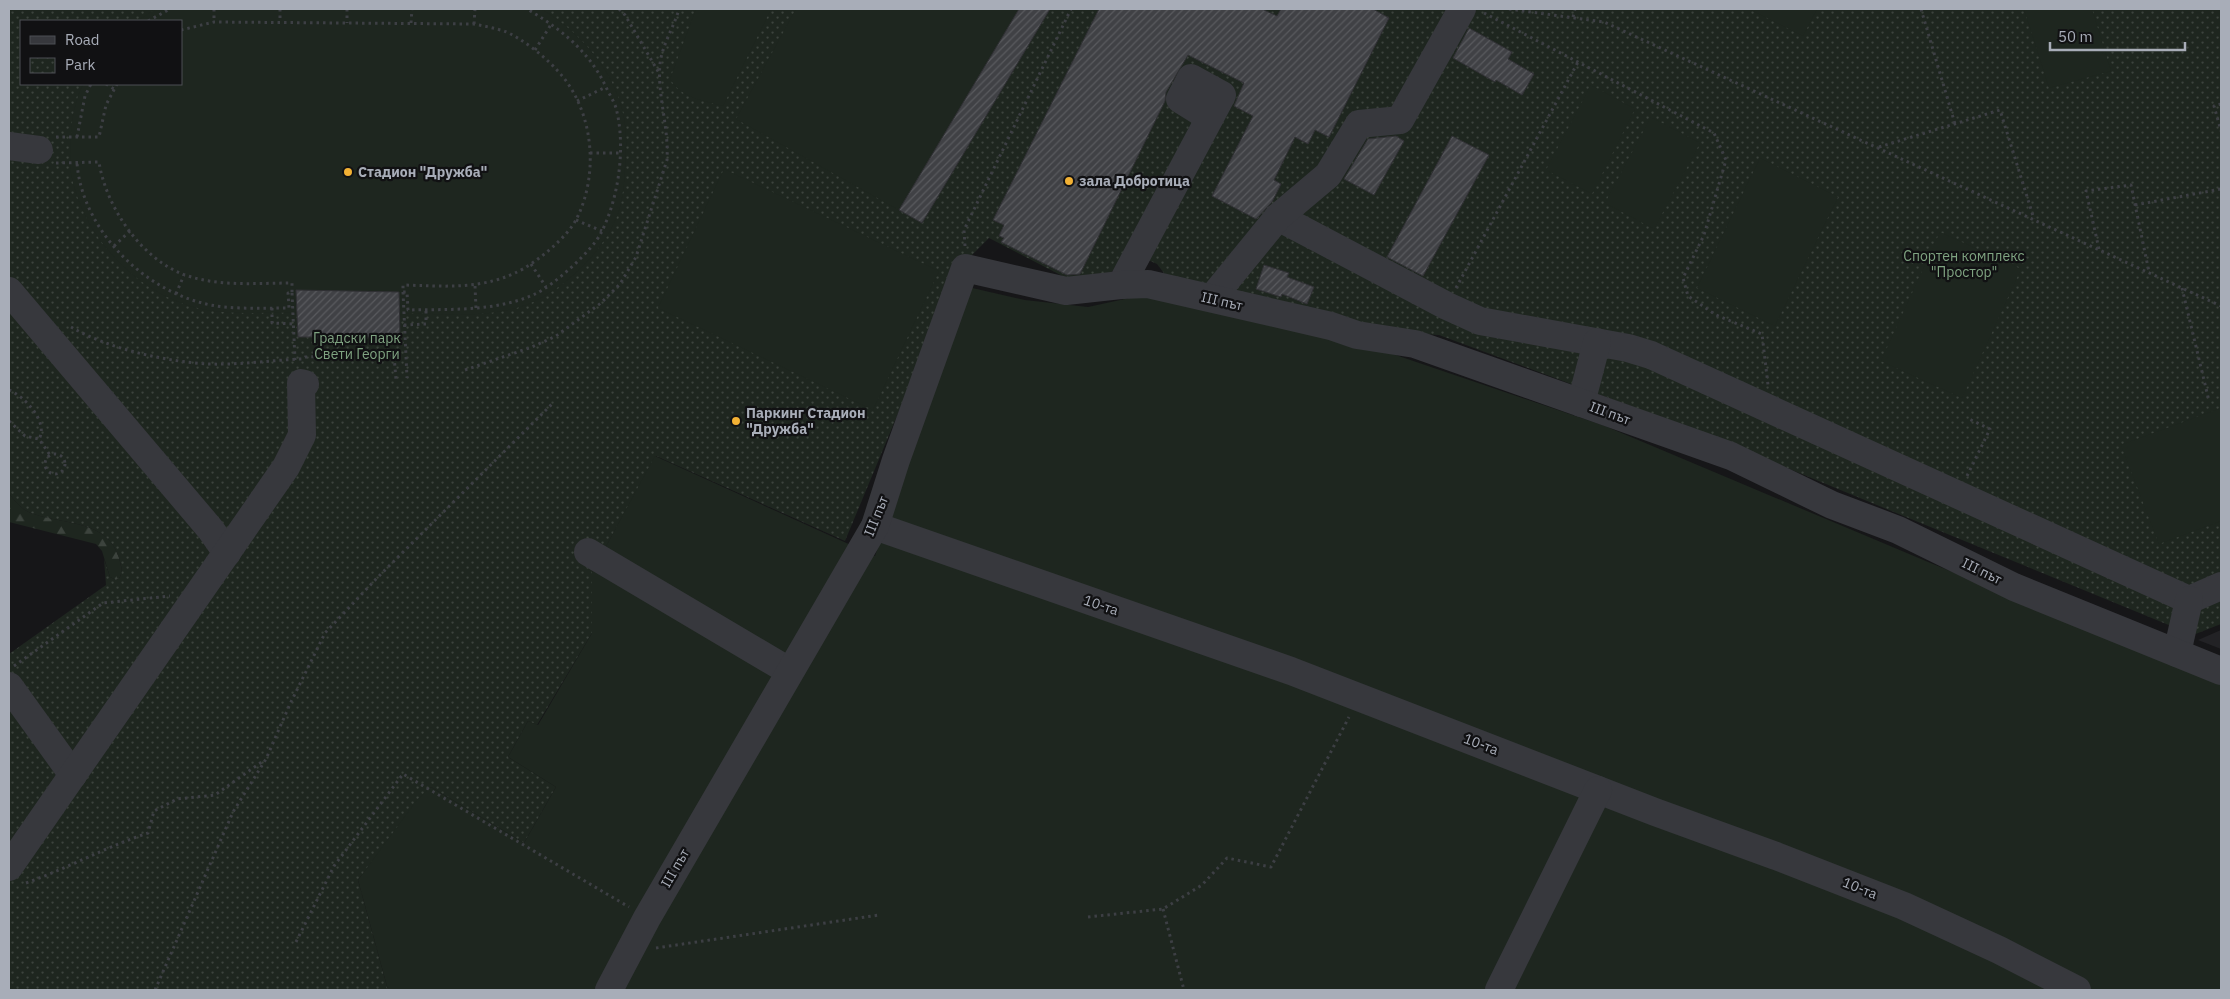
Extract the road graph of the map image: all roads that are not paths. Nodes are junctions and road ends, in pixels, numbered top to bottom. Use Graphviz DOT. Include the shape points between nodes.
graph roads {
  1 [pos="1462,9"];
  2 [pos="1210,117"];
  3 [pos="9,146"];
  4 [pos="39,150"];
  5 [pos="1278,217"];
  6 [pos="1121,285"];
  7 [pos="9,291"];
  8 [pos="1212,298"];
  9 [pos="1597,342"];
  10 [pos="300,372"];
  11 [pos="1581,403"];
  12 [pos="875,526"];
  13 [pos="588,552"];
  14 [pos="227,553"];
  15 [pos="2221,586"];
  16 [pos="2189,600"];
  17 [pos="2177,653"];
  18 [pos="789,671"];
  19 [pos="2221,671"];
  20 [pos="9,686"];
  21 [pos="72,775"];
  22 [pos="1598,790"];
  23 [pos="13,876"];
  24 [pos="609,990"];
  25 [pos="1499,990"];
  26 [pos="2077,990"];
  1 -- 5 [label="street" via="1400,120 1360,124 1328,175"];
  2 -- 6 [label="street"];
  3 -- 4 [label="street"];
  5 -- 8 [label="street"];
  5 -- 9 [label="street" via="1480,321"];
  6 -- 8 [label="street, ІІІ път" via="1148,284"];
  6 -- 12 [label="street, ІІІ път" via="1066,291 965,268"];
  7 -- 14 [label="street"];
  8 -- 11 [label="street, ІІІ път" via="1357,335 1415,344"];
  9 -- 11 [label="street"];
  9 -- 16 [label="street" via="1651,355"];
  10 -- 14 [label="street" via="302,436 286,467"];
  11 -- 17 [label="street, ІІІ път" via="1731,456 1832,506 1898,530 2014,587"];
  12 -- 18 [label="street, ІІІ път"];
  12 -- 22 [label="street, 10-та" via="1359,697"];
  13 -- 18 [label="street"];
  14 -- 21 [label="street"];
  15 -- 16 [label="street"];
  16 -- 17 [label="street"];
  17 -- 19 [label="street, ІІІ път"];
  18 -- 24 [label="street, ІІІ път"];
  20 -- 21 [label="street"];
  21 -- 23 [label="street"];
  22 -- 25 [label="street"];
  22 -- 26 [label="street, 10-та" via="1904,906"];
}
